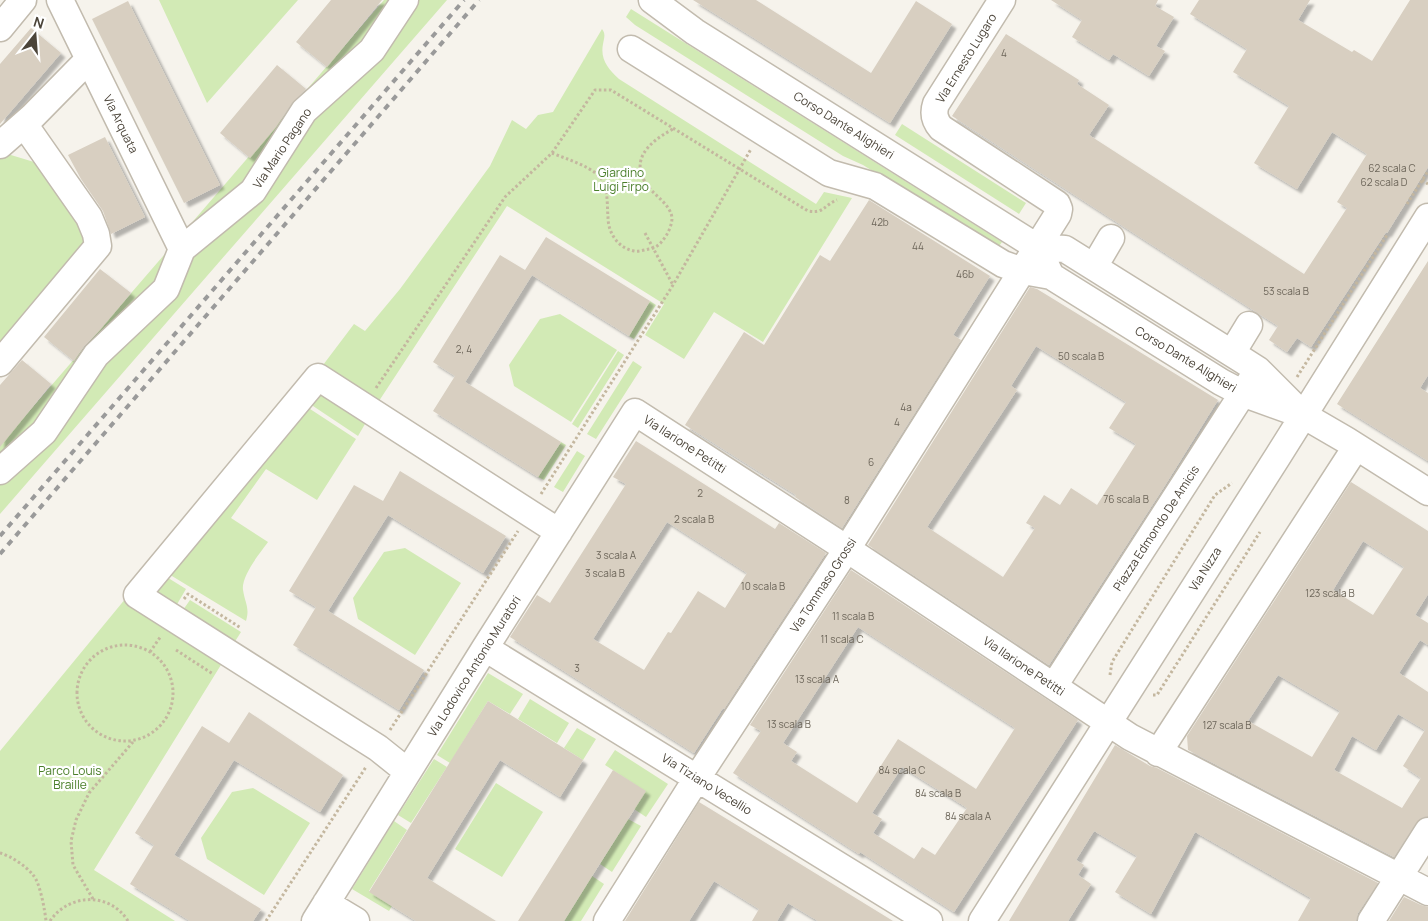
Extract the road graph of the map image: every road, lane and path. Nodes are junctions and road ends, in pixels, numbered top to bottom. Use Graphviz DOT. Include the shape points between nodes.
graph roads {
  1 [pos="23,0"];
  2 [pos="60,0"];
  3 [pos="406,0"];
  4 [pos="652,0"];
  5 [pos="1002,0"];
  6 [pos="0,28"];
  7 [pos="631,49"];
  8 [pos="89,59"];
  9 [pos="24,124"];
  10 [pos="673,128"];
  11 [pos="0,145"];
  12 [pos="552,154"];
  13 [pos="1428,171"];
  14 [pos="1422,180"];
  15 [pos="1428,184"];
  16 [pos="841,199"];
  17 [pos="1417,211"];
  18 [pos="1390,230"];
  19 [pos="645,233"];
  20 [pos="1112,238"];
  21 [pos="1037,247"];
  22 [pos="182,249"];
  23 [pos="653,249"];
  24 [pos="1094,267"];
  25 [pos="1023,271"];
  26 [pos="1051,276"];
  27 [pos="672,285"];
  28 [pos="1249,326"];
  29 [pos="1232,353"];
  30 [pos="0,362"];
  31 [pos="1258,370"];
  32 [pos="1242,393"];
  33 [pos="364,405"];
  34 [pos="1294,406"];
  35 [pos="635,412"];
  36 [pos="1356,447"];
  37 [pos="0,471"];
  38 [pos="1236,476"];
  39 [pos="1428,492"];
  40 [pos="559,532"];
  41 [pos="847,549"];
  42 [pos="159,638"];
  43 [pos="167,643"];
  44 [pos="174,648"];
  45 [pos="485,648"];
  46 [pos="219,662"];
  47 [pos="1110,677"];
  48 [pos="1054,686"];
  49 [pos="1108,722"];
  50 [pos="133,741"];
  51 [pos="1158,753"];
  52 [pos="408,772"];
  53 [pos="697,778"];
  54 [pos="1428,831"];
  55 [pos="0,853"];
  56 [pos="1399,877"];
  57 [pos="1428,892"];
  58 [pos="93,899"];
  59 [pos="320,912"];
  60 [pos="46,921"];
  61 [pos="50,921"];
  62 [pos="128,921"];
  63 [pos="356,921"];
  64 [pos="607,921"];
  65 [pos="929,921"];
  66 [pos="982,921"];
  67 [pos="1371,921"];
  1 -- 6 [label="street"];
  2 -- 8 [label="street, Via Arquata"];
  3 -- 22 [label="street, Via Mario Pagano" via="372,50 304,111 253,191"];
  4 -- 21 [label="street, Corso Dante Alighieri" via="696,32"];
  5 -- 21 [label="street, Via Ernesto Lugaro" via="936,104 934,117 941,128 1057,204 1058,214"];
  7 -- 25 [label="street" via="828,173 875,186 997,261"];
  8 -- 9 [label="street"];
  8 -- 22 [label="street, Via Arquata"];
  9 -- 11 [label="street"];
  9 -- 30 [label="street" via="89,218 98,246"];
  10 -- 12 [label="path" via="611,90 596,90"];
  10 -- 16 [label="path" via="808,211 824,210"];
  10 -- 23 [label="path" via="646,147 640,161 641,175 672,217 669,232"];
  12 -- 23 [label="path" via="591,170 604,182 608,221 613,236 622,247 635,252"];
  12 -- 33 [label="path" via="505,197"];
  13 -- 14 [label="path"];
  14 -- 15 [label="path"];
  14 -- 17 [label="path"];
  17 -- 34 [label="street, Via Nizza"];
  18 -- 34 [label="path" via="1311,354"];
  19 -- 23 [label="path"];
  20 -- 24 [label="street"];
  21 -- 24 [label="street, Corso Dante Alighieri" via="1065,249"];
  21 -- 25 [label="street, Via Tommaso Grossi"];
  21 -- 26 [label="street"];
  22 -- 37 [label="street, Via Mario Pagano" via="166,289 96,355 44,432"];
  23 -- 27 [label="path"];
  24 -- 29 [label="street, Corso Dante Alighieri"];
  25 -- 26 [label="street"];
  25 -- 41 [label="street, Via Tommaso Grossi"];
  26 -- 32 [label="street, Corso Dante Alighieri"];
  28 -- 29 [label="street"];
  29 -- 31 [label="street, Corso Dante Alighieri"];
  31 -- 32 [label="street, Piazza Edmondo De Amicis"];
  31 -- 34 [label="street, Corso Dante Alighieri"];
  32 -- 34 [label="street, Corso Dante Alighieri"];
  32 -- 48 [label="street, Piazza Edmondo De Amicis"];
  33 -- 40 [label="street"];
  33 -- 46 [label="street" via="318,377 137,595"];
  34 -- 36 [label="street, Corso Dante Alighieri"];
  34 -- 49 [label="street, Via Nizza"];
  35 -- 40 [label="street, Via Lodovico Antonio Muratori"];
  35 -- 41 [label="street, Via Ilarione Petitti"];
  36 -- 39 [label="street, Corso Dante Alighieri"];
  36 -- 51 [label="street"];
  38 -- 47 [label="path" via="1231,484 1215,494 1112,662"];
  40 -- 45 [label="street, Via Lodovico Antonio Muratori"];
  41 -- 48 [label="street, Via Ilarione Petitti"];
  41 -- 53 [label="street, Via Tommaso Grossi"];
  42 -- 43 [label="path"];
  44 -- 46 [label="path"];
  45 -- 52 [label="street, Via Lodovico Antonio Muratori"];
  45 -- 53 [label="street, Via Tiziano Vecellio"];
  46 -- 52 [label="street" via="378,748"];
  48 -- 49 [label="street, Via Ilarione Petitti"];
  49 -- 51 [label="street, Via Ilarione Petitti"];
  49 -- 66 [label="street, Via Nizza"];
  50 -- 50 [label="path" via="103,737 90,728 76,700 82,670 104,649 120,645 150,652 169,673 173,687 168,716 159,728"];
  50 -- 58 [label="path" via="89,793 70,841 73,865"];
  51 -- 56 [label="street, Via Ilarione Petitti"];
  52 -- 59 [label="street, Via Lodovico Antonio Muratori"];
  53 -- 64 [label="street, Via Tommaso Grossi"];
  53 -- 65 [label="street, Via Tiziano Vecellio"];
  54 -- 56 [label="street"];
  55 -- 60 [label="path" via="9,855 34,876"];
  56 -- 57 [label="street, Via Ilarione Petitti"];
  56 -- 67 [label="street"];
  58 -- 61 [label="path" via="66,905"];
  58 -- 62 [label="path" via="118,909"];
  59 -- 63 [label="street"];
}
